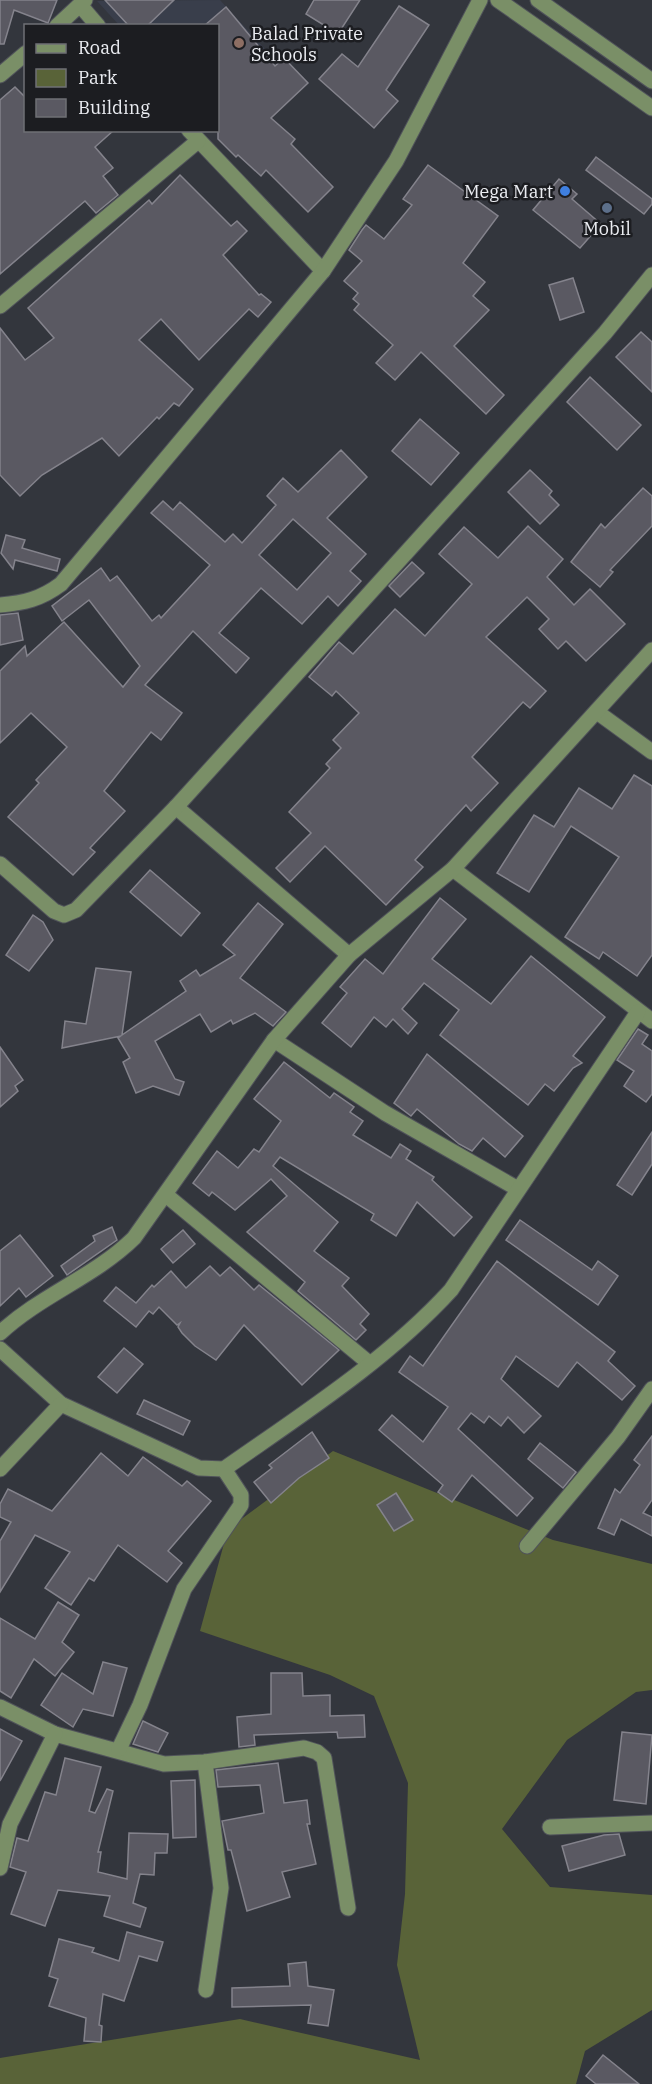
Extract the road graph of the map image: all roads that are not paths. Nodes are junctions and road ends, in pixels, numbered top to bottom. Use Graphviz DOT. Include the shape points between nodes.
graph roads {
  1 [pos="480,0"];
  2 [pos="498,0"];
  3 [pos="537,0"];
  4 [pos="82,2"];
  5 [pos="59,24"];
  6 [pos="97,24"];
  7 [pos="24,55"];
  8 [pos="0,75"];
  9 [pos="652,81"];
  10 [pos="652,108"];
  11 [pos="193,136"];
  12 [pos="323,271"];
  13 [pos="652,275"];
  14 [pos="0,306"];
  15 [pos="0,605"];
  16 [pos="652,650"];
  17 [pos="597,712"];
  18 [pos="652,752"];
  19 [pos="176,807"];
  20 [pos="0,864"];
  21 [pos="453,869"];
  22 [pos="349,954"];
  23 [pos="638,1012"];
  24 [pos="652,1021"];
  25 [pos="274,1040"];
  26 [pos="518,1189"];
  27 [pos="166,1195"];
  28 [pos="0,1333"];
  29 [pos="0,1349"];
  30 [pos="369,1363"];
  31 [pos="652,1389"];
  32 [pos="61,1404"];
  33 [pos="0,1469"];
  34 [pos="224,1469"];
  35 [pos="527,1546"];
  36 [pos="0,1707"];
  37 [pos="55,1734"];
  38 [pos="119,1749"];
  39 [pos="205,1762"];
  40 [pos="652,1823"];
  41 [pos="550,1827"];
  42 [pos="0,1868"];
  43 [pos="348,1908"];
  44 [pos="206,1990"];
  1 -- 12 [label="street" via="396,161"];
  2 -- 10 [label="street"];
  3 -- 9 [label="street"];
  4 -- 5 [label="street"];
  4 -- 6 [label="street"];
  7 -- 8 [label="street"];
  11 -- 12 [label="street"];
  11 -- 14 [label="street"];
  12 -- 15 [label="street" via="61,584 45,596 25,603"];
  13 -- 19 [label="street" via="605,333"];
  16 -- 17 [label="street"];
  17 -- 18 [label="street"];
  17 -- 21 [label="street"];
  19 -- 20 [label="street" via="76,910 64,915 54,911"];
  19 -- 22 [label="street"];
  21 -- 22 [label="street"];
  21 -- 23 [label="street"];
  22 -- 25 [label="street"];
  23 -- 24 [label="street"];
  23 -- 26 [label="street"];
  25 -- 26 [label="street" via="385,1113"];
  25 -- 27 [label="street"];
  26 -- 30 [label="street" via="451,1290 424,1319"];
  27 -- 28 [label="street" via="115,1257 34,1305"];
  27 -- 30 [label="street"];
  29 -- 32 [label="street"];
  30 -- 34 [label="street"];
  31 -- 35 [label="street" via="618,1437"];
  32 -- 33 [label="street"];
  32 -- 34 [label="street" via="199,1468"];
  34 -- 38 [label="street" via="241,1495 241,1504 184,1589"];
  36 -- 37 [label="street"];
  37 -- 38 [label="street"];
  37 -- 42 [label="street" via="10,1824"];
  38 -- 39 [label="street" via="164,1764"];
  39 -- 43 [label="street" via="304,1748 324,1758"];
  39 -- 44 [label="street" via="221,1888"];
  40 -- 41 [label="street"];
}
